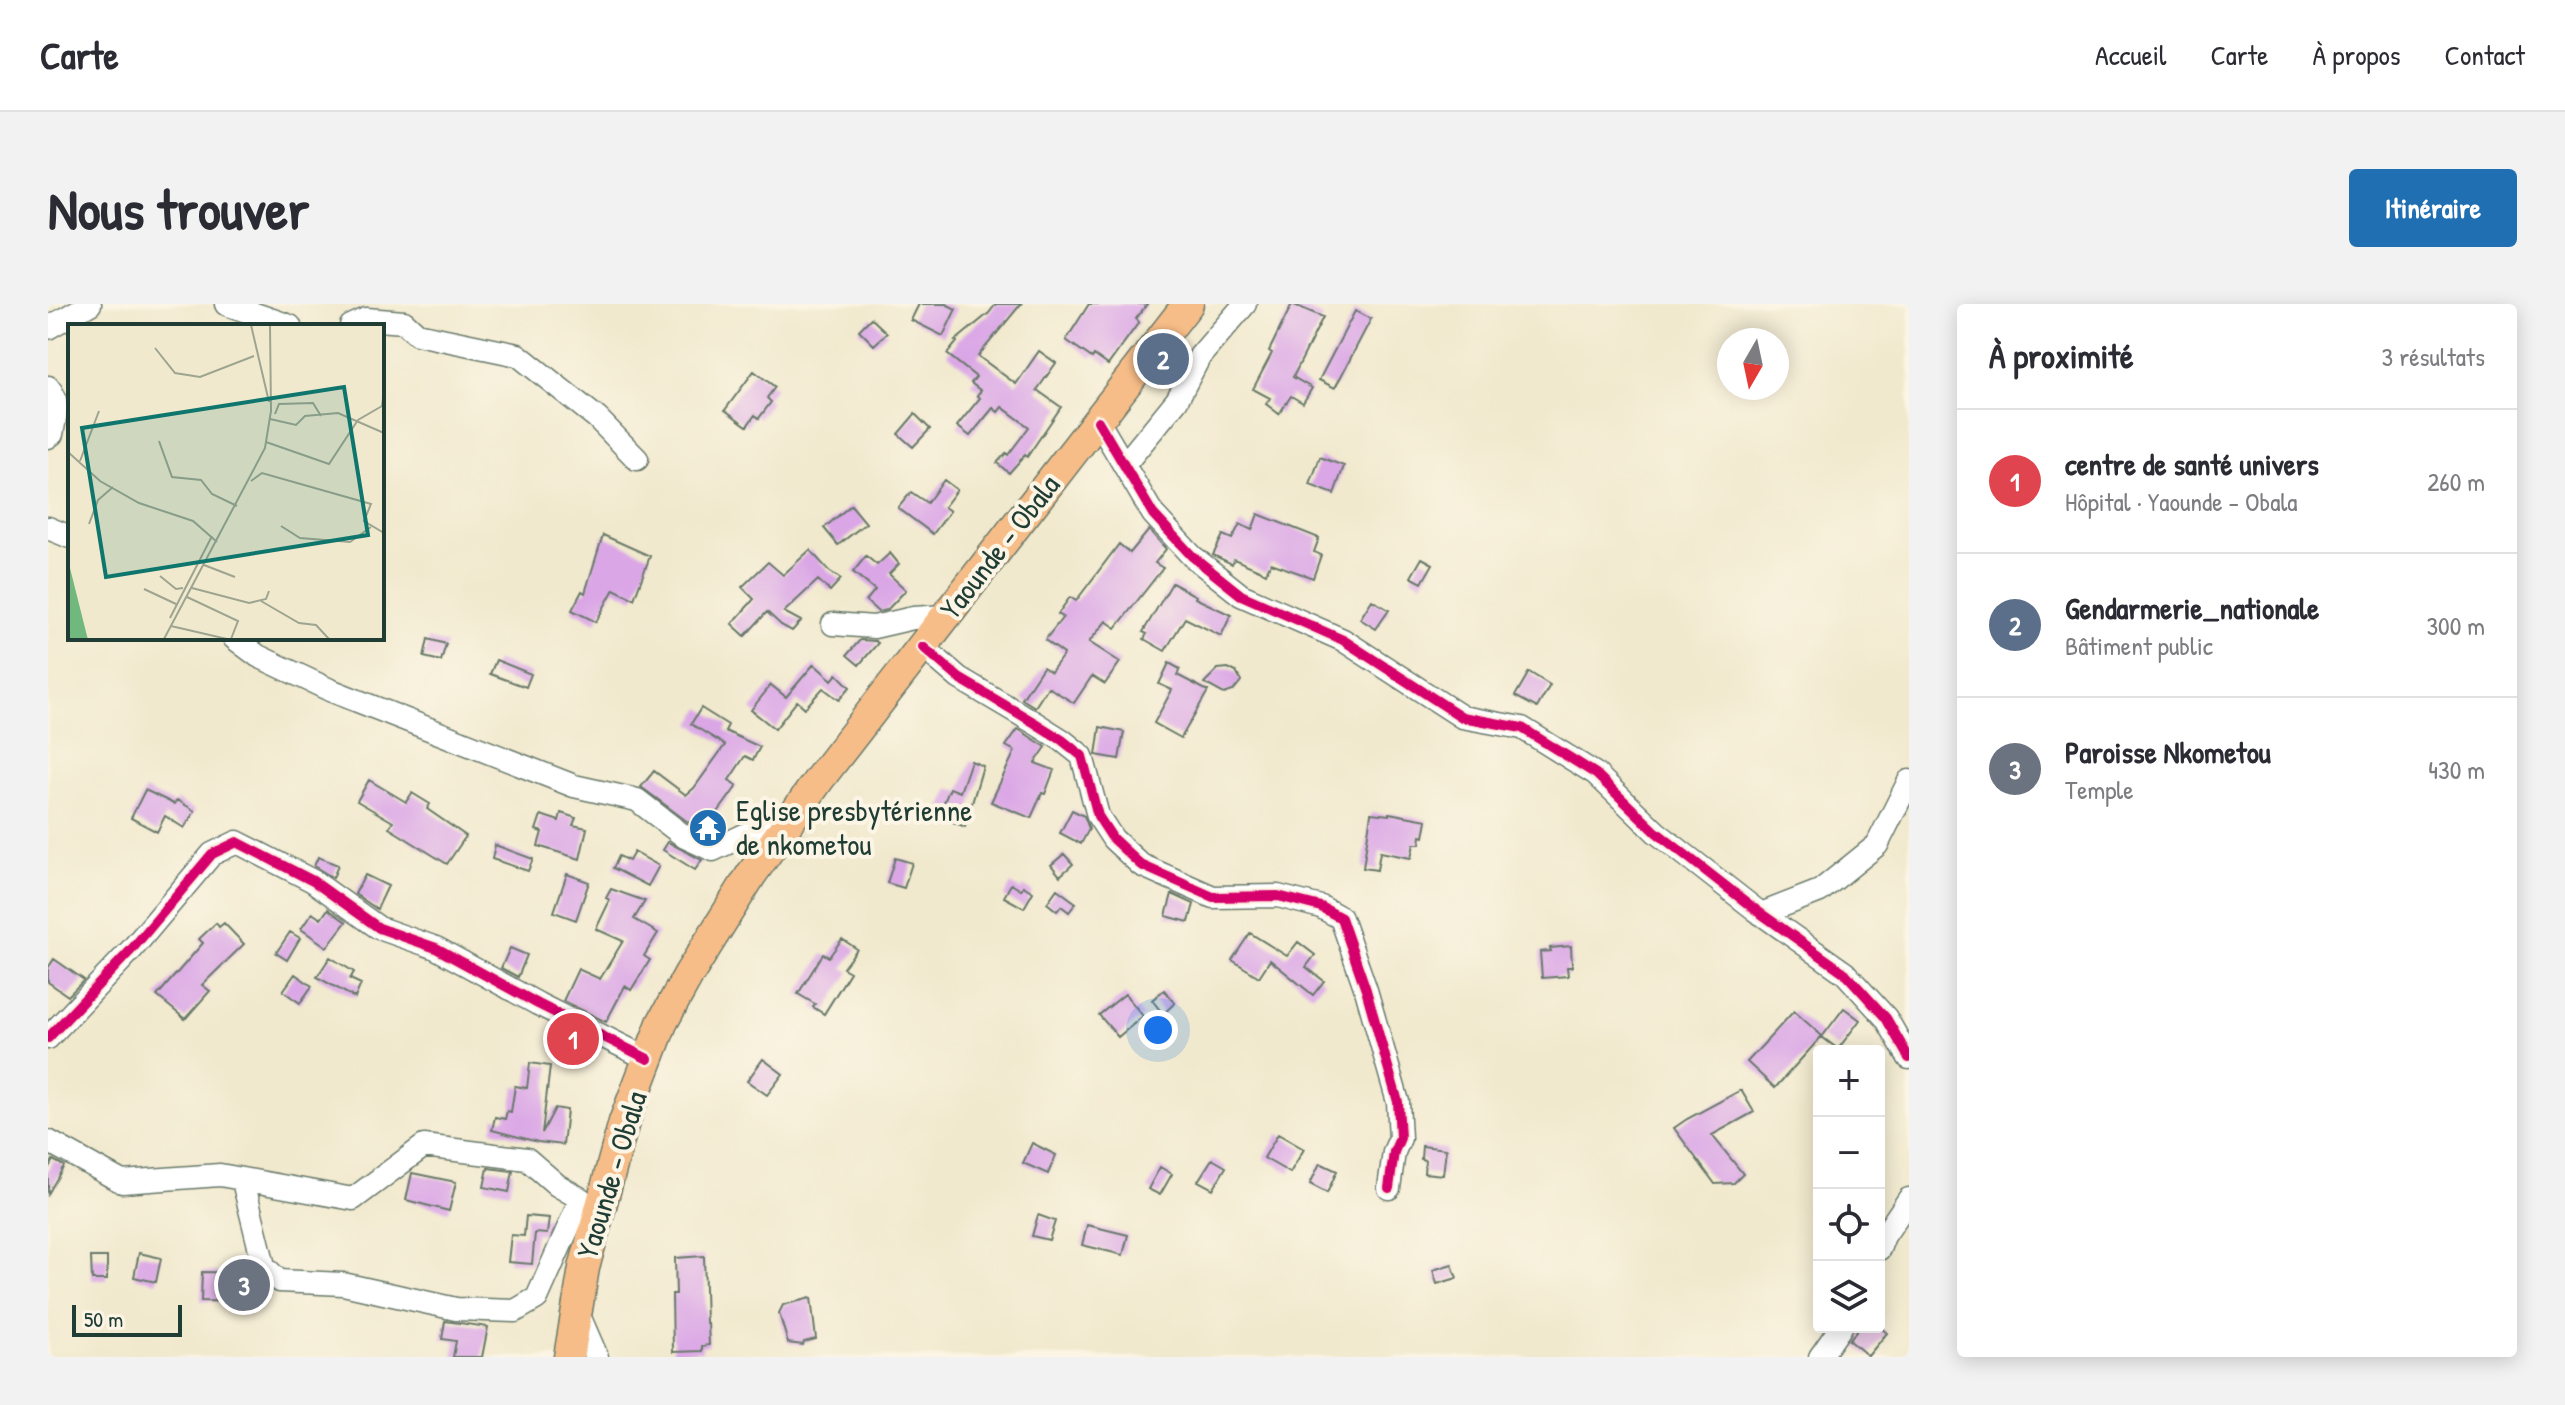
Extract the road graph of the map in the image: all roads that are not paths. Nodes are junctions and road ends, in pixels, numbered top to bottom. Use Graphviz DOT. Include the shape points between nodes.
graph roads {
  1 [pos="90,304"];
  2 [pos="226,304"];
  3 [pos="1188,304"];
  4 [pos="1245,304"];
  5 [pos="284,324"];
  6 [pos="355,324"];
  7 [pos="48,328"];
  8 [pos="48,387"];
  9 [pos="1098,421"];
  10 [pos="48,437"];
  11 [pos="637,459"];
  12 [pos="1124,465"];
  13 [pos="48,528"];
  14 [pos="68,536"];
  15 [pos="946,616"];
  16 [pos="833,624"];
  17 [pos="237,640"];
  18 [pos="923,647"];
  19 [pos="1909,781"];
  20 [pos="798,809"];
  21 [pos="1761,914"];
  22 [pos="48,1038"];
  23 [pos="1909,1058"];
  24 [pos="648,1059"];
  25 [pos="48,1141"];
  26 [pos="243,1181"];
  27 [pos="1389,1188"];
  28 [pos="1909,1199"];
  29 [pos="590,1207"];
  30 [pos="1885,1235"];
  31 [pos="577,1311"];
  32 [pos="1837,1333"];
  33 [pos="569,1357"];
  34 [pos="597,1357"];
  35 [pos="1820,1357"];
  1 -- 7 [label="street"];
  2 -- 5 [label="street"];
  3 -- 9 [label="highway, Yaounde - Obala"];
  4 -- 12 [label="street" via="1200,356 1177,400"];
  6 -- 11 [label="street" via="366,319 404,322 417,334 518,355 597,418"];
  8 -- 10 [label="street" via="57,405"];
  9 -- 12 [label="street"];
  9 -- 15 [label="highway, Yaounde - Obala"];
  12 -- 21 [label="street" via="1153,514 1192,556 1241,595 1343,640 1462,717 1522,728 1596,774 1656,832"];
  13 -- 14 [label="street"];
  15 -- 16 [label="street" via="874,627"];
  15 -- 18 [label="highway, Yaounde - Obala"];
  17 -- 20 [label="street" via="258,656 330,690 574,786 637,800 685,837 713,850"];
  18 -- 20 [label="highway, Yaounde - Obala"];
  18 -- 27 [label="street" via="959,678 1082,756 1098,816 1141,865 1213,897 1278,896 1341,918 1398,1102 1400,1138"];
  19 -- 21 [label="street" via="1877,845 1820,891"];
  20 -- 24 [label="highway, Yaounde - Obala" via="689,974"];
  21 -- 23 [label="street" via="1845,973 1886,1018"];
  22 -- 24 [label="street" via="212,854 237,842 313,881 379,928 436,948"];
  24 -- 29 [label="highway, Yaounde - Obala"];
  25 -- 26 [label="street" via="122,1182 220,1175"];
  26 -- 29 [label="street" via="353,1199 424,1146 527,1159"];
  26 -- 29 [label="street" via="264,1266 279,1281 343,1284 456,1309 515,1311 537,1298"];
  28 -- 30 [label="street"];
  29 -- 31 [label="highway, Yaounde - Obala"];
  31 -- 33 [label="highway, Yaounde - Obala"];
  31 -- 34 [label="street"];
  32 -- 35 [label="street"];
}
